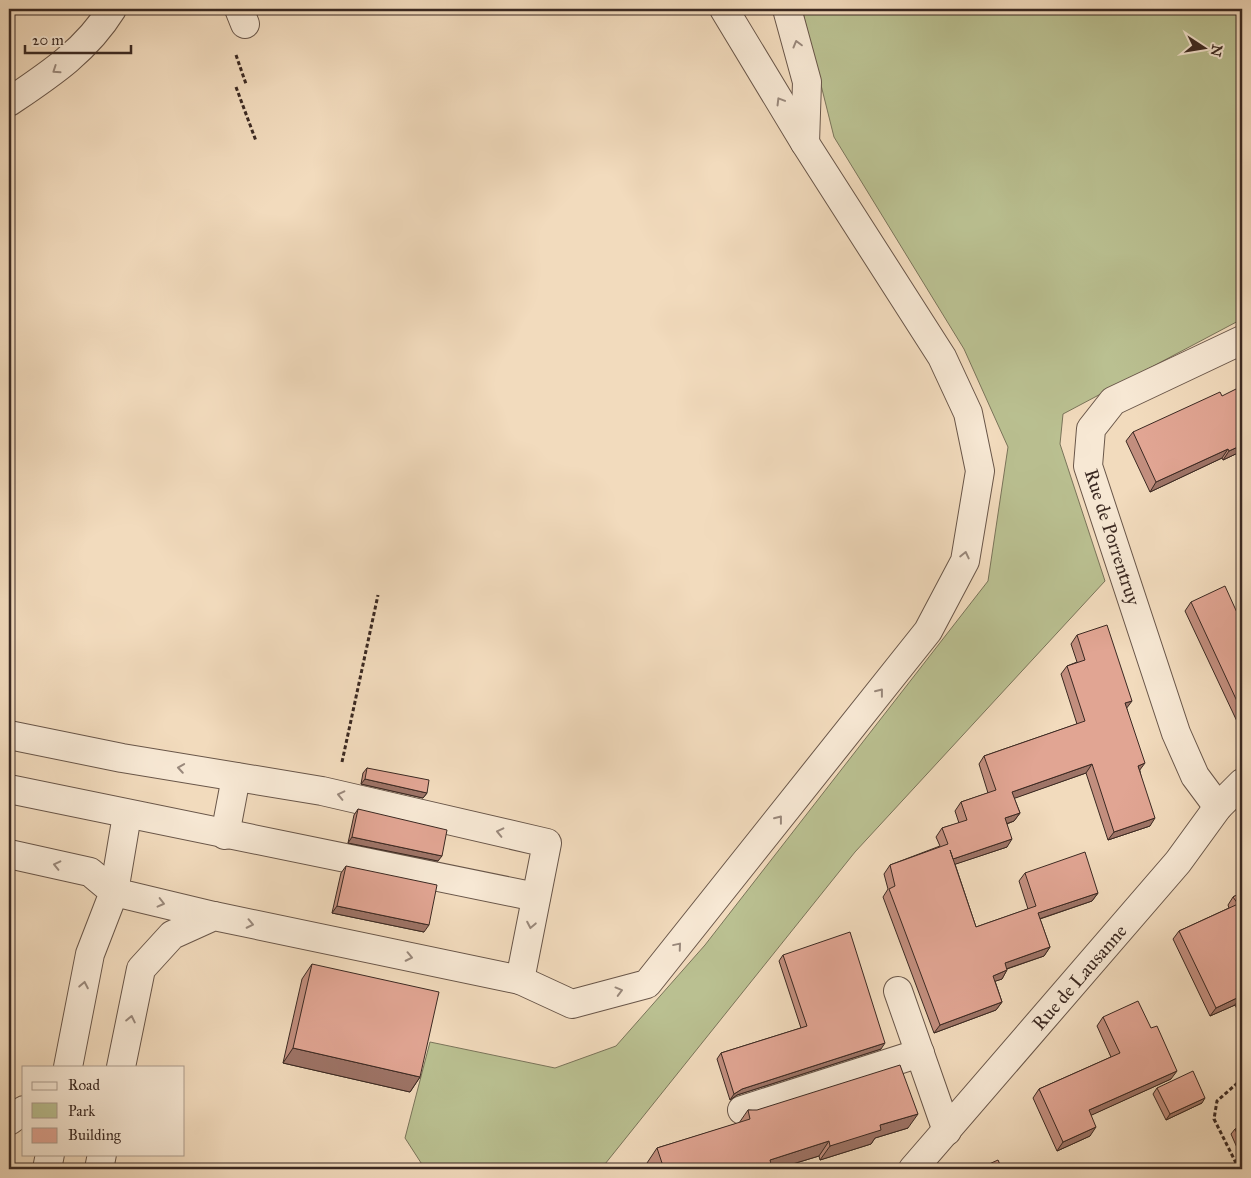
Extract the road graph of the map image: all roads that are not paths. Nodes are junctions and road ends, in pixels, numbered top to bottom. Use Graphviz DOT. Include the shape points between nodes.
graph roads {
  1 [pos="112,9"];
  2 [pos="724,9"];
  3 [pos="787,9"];
  4 [pos="9,102"];
  5 [pos="804,143"];
  6 [pos="1242,340"];
  7 [pos="9,735"];
  8 [pos="236,777"];
  9 [pos="1242,783"];
  10 [pos="9,790"];
  11 [pos="1218,807"];
  12 [pos="127,815"];
  13 [pos="225,835"];
  14 [pos="9,854"];
  15 [pos="114,892"];
  16 [pos="536,897"];
  17 [pos="214,916"];
  18 [pos="520,980"];
  19 [pos="898,991"];
  20 [pos="920,1052"];
  21 [pos="68,1066"];
  22 [pos="120,1066"];
  23 [pos="742,1110"];
  24 [pos="22,1111"];
  25 [pos="9,1121"];
  26 [pos="947,1131"];
  27 [pos="50,1156"];
  28 [pos="102,1156"];
  29 [pos="47,1169"];
  30 [pos="99,1169"];
  31 [pos="913,1169"];
  1 -- 4 [label="street, one-way" via="64,64"];
  5 -- 2 [label="street, one-way"];
  5 -- 3 [label="street, one-way" via="807,82"];
  18 -- 5 [label="street, one-way" via="572,1004 646,984 928,631 965,561 980,471 968,413 942,358"];
  6 -- 11 [label="street, Rue de Porrentruy" via="1113,401 1090,429 1088,466 1176,733 1195,776"];
  8 -- 7 [label="street, one-way"];
  8 -- 13 [label="street"];
  16 -- 8 [label="street, one-way" via="547,843 335,794"];
  9 -- 11 [label="street, Rue de Lausanne"];
  10 -- 12 [label="street"];
  11 -- 26 [label="street, Rue de Lausanne" via="1178,862"];
  12 -- 13 [label="street"];
  12 -- 15 [label="street"];
  13 -- 16 [label="street"];
  15 -- 14 [label="street, one-way" via="90,872"];
  15 -- 17 [label="street, one-way"];
  21 -- 15 [label="street, one-way" via="90,954"];
  16 -- 18 [label="street, one-way"];
  17 -- 18 [label="street, one-way"];
  22 -- 17 [label="street, one-way" via="141,969 172,935"];
  19 -- 20 [label="street"];
  20 -- 23 [label="street"];
  20 -- 26 [label="street"];
  24 -- 25 [label="street"];
  26 -- 31 [label="street, Rue de Lausanne"];
  27 -- 29 [label="street"];
  28 -- 30 [label="street"];
}
